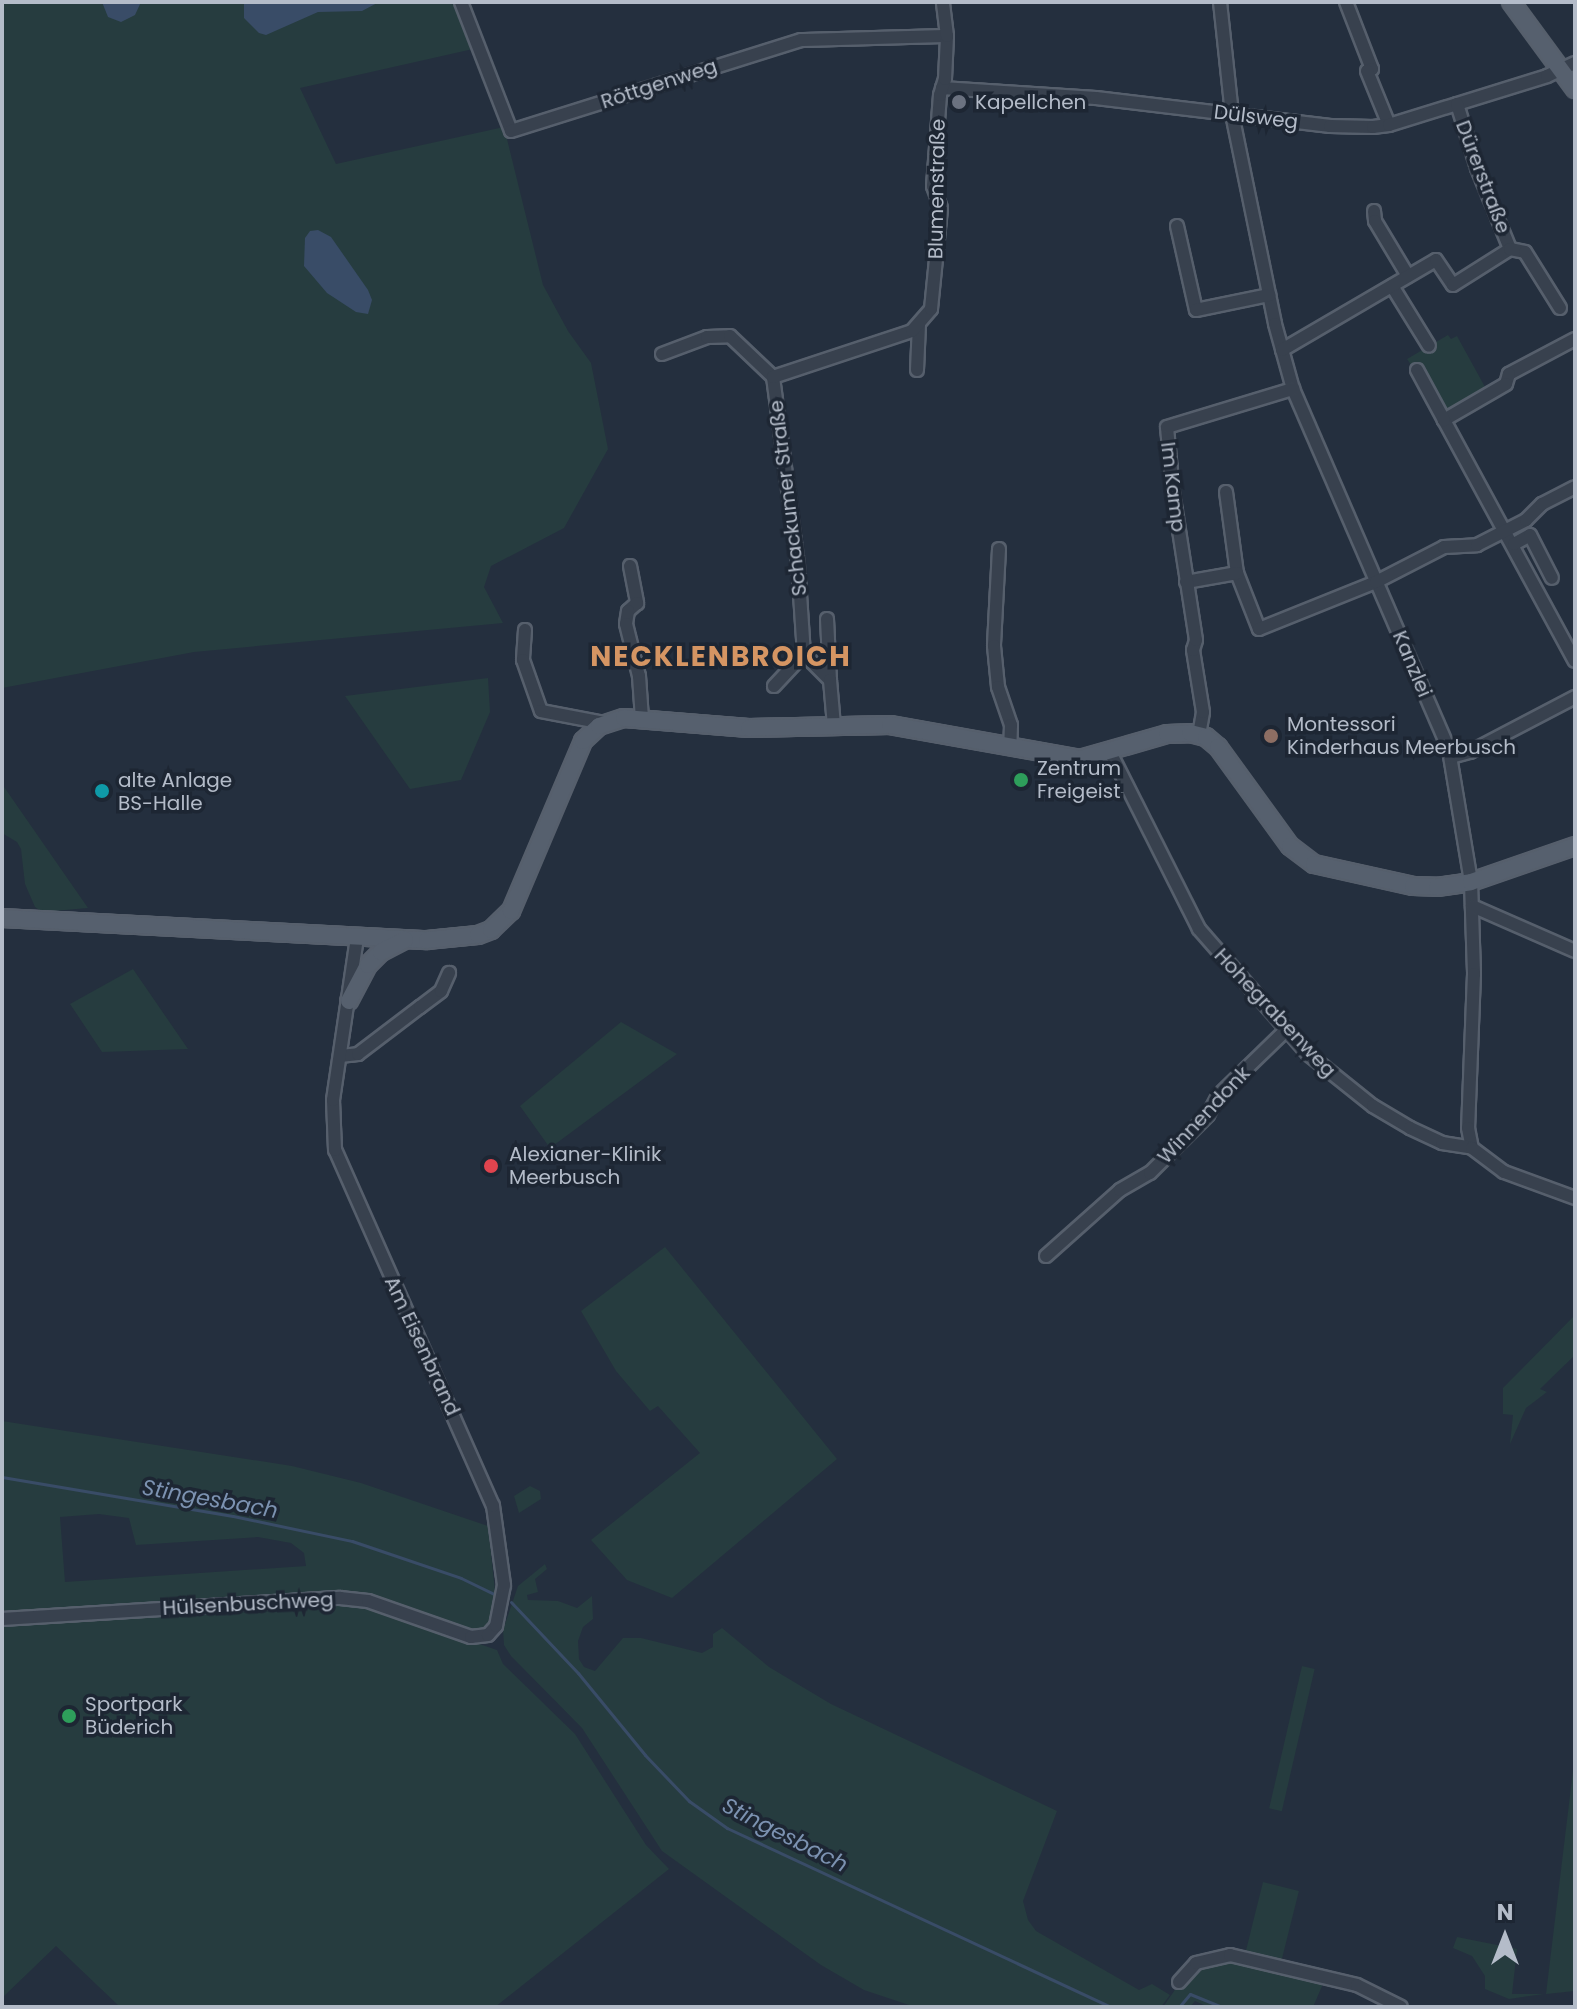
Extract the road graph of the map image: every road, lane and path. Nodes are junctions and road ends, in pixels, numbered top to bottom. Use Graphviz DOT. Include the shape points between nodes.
graph roads {
  1 [pos="461,2"];
  2 [pos="943,2"];
  3 [pos="1220,2"];
  4 [pos="1346,2"];
  5 [pos="1511,2"];
  6 [pos="947,36"];
  7 [pos="1568,67"];
  8 [pos="942,88"];
  9 [pos="1575,89"];
  10 [pos="1457,104"];
  11 [pos="1232,114"];
  12 [pos="1389,125"];
  13 [pos="1374,211"];
  14 [pos="1177,226"];
  15 [pos="1510,249"];
  16 [pos="1408,276"];
  17 [pos="1392,286"];
  18 [pos="1269,295"];
  19 [pos="1560,308"];
  20 [pos="919,325"];
  21 [pos="1575,339"];
  22 [pos="1429,346"];
  23 [pos="1282,350"];
  24 [pos="662,354"];
  25 [pos="917,370"];
  26 [pos="1417,370"];
  27 [pos="773,377"];
  28 [pos="1293,389"];
  29 [pos="1444,420"];
  30 [pos="1575,487"];
  31 [pos="1226,492"];
  32 [pos="1506,530"];
  33 [pos="1514,544"];
  34 [pos="999,549"];
  35 [pos="630,566"];
  36 [pos="1237,573"];
  37 [pos="1552,578"];
  38 [pos="1186,582"];
  39 [pos="1376,582"];
  40 [pos="827,619"];
  41 [pos="525,630"];
  42 [pos="1570,639"];
  43 [pos="804,654"];
  44 [pos="1575,661"];
  45 [pos="830,680"];
  46 [pos="774,686"];
  47 [pos="1574,700"];
  48 [pos="642,719"];
  49 [pos="604,723"];
  50 [pos="834,726"];
  51 [pos="1199,735"];
  52 [pos="1010,748"];
  53 [pos="1110,752"];
  54 [pos="1451,757"];
  55 [pos="1575,846"];
  56 [pos="1471,882"];
  57 [pos="1472,906"];
  58 [pos="2,918"];
  59 [pos="357,937"];
  60 [pos="406,939"];
  61 [pos="1575,951"];
  62 [pos="449,973"];
  63 [pos="349,1001"];
  64 [pos="1286,1030"];
  65 [pos="340,1056"];
  66 [pos="1472,1148"];
  67 [pos="1575,1198"];
  68 [pos="1046,1256"];
  69 [pos="2,1619"];
  70 [pos="488,1635"];
  71 [pos="1179,1982"];
  72 [pos="1401,2007"];
  1 -- 6 [label="street, Röttgenweg" via="511,131 801,40"];
  2 -- 6 [label="street, Blumenstraße"];
  3 -- 11 [label="street, Kanzlei"];
  4 -- 12 [label="street"];
  5 -- 7 [label="main road"];
  6 -- 8 [label="street, Blumenstraße"];
  7 -- 9 [label="main road"];
  7 -- 10 [label="street, Dülsweg"];
  8 -- 11 [label="street, Dülsweg"];
  8 -- 20 [label="street, Blumenstraße" via="933,186 941,208 934,295"];
  10 -- 12 [label="street, Dülsweg"];
  10 -- 15 [label="street, Dürerstraße"];
  11 -- 12 [label="street, Dülsweg" via="1330,126"];
  11 -- 18 [label="street, Kanzlei"];
  13 -- 16 [label="street"];
  14 -- 18 [label="street" via="1196,310"];
  15 -- 16 [label="street, Dürerstraße" via="1453,285 1436,260"];
  15 -- 19 [label="street, Dürerstraße" via="1525,252"];
  16 -- 17 [label="street, Dürerstraße"];
  17 -- 22 [label="street"];
  17 -- 23 [label="street, Dürerstraße"];
  18 -- 23 [label="street, Kanzlei"];
  20 -- 25 [label="street, Blumenstraße"];
  20 -- 27 [label="street"];
  21 -- 29 [label="street" via="1509,374 1506,384"];
  23 -- 28 [label="street, Kanzlei"];
  24 -- 27 [label="street, Schackumer Straße" via="707,337 730,336"];
  26 -- 29 [label="street"];
  27 -- 43 [label="street, Schackumer Straße" via="798,564"];
  28 -- 38 [label="street, Im Kamp" via="1167,427"];
  28 -- 39 [label="street, Kanzlei"];
  29 -- 32 [label="street"];
  30 -- 32 [label="street"];
  31 -- 36 [label="street"];
  32 -- 33 [label="street"];
  32 -- 39 [label="street" via="1477,545 1444,547"];
  33 -- 37 [label="street" via="1530,535"];
  33 -- 42 [label="street"];
  34 -- 52 [label="street" via="994,646 998,687 1011,725"];
  35 -- 48 [label="street" via="637,603 628,611 626,624 639,676"];
  36 -- 38 [label="street"];
  36 -- 39 [label="street" via="1259,629"];
  38 -- 51 [label="street, Im Kamp" via="1203,712"];
  39 -- 54 [label="street, Kanzlei"];
  40 -- 45 [label="street, Schackumer Straße"];
  41 -- 49 [label="street" via="525,669 541,711"];
  42 -- 44 [label="street"];
  43 -- 45 [label="street"];
  43 -- 46 [label="street"];
  45 -- 50 [label="street, Schackumer Straße"];
  47 -- 54 [label="street"];
  48 -- 49 [label="main road"];
  48 -- 50 [label="main road" via="762,728"];
  49 -- 60 [label="main road" via="580,746 505,918 467,939"];
  50 -- 52 [label="main road" via="900,726"];
  51 -- 53 [label="main road" via="1167,734"];
  51 -- 56 [label="main road" via="1218,747 1307,862 1413,886"];
  52 -- 53 [label="main road" via="1080,759"];
  53 -- 64 [label="street, Hohegrabenweg" via="1199,929"];
  54 -- 56 [label="street, Kanzlei"];
  55 -- 56 [label="main road"];
  56 -- 57 [label="street, Kanzlei"];
  57 -- 61 [label="street"];
  57 -- 66 [label="street, Kanzlei"];
  58 -- 59 [label="main road"];
  59 -- 60 [label="main road"];
  59 -- 63 [label="street, Am Eisenbrand"];
  60 -- 63 [label="main road" via="368,965"];
  62 -- 65 [label="street" via="441,991 358,1054"];
  63 -- 65 [label="street, Am Eisenbrand"];
  64 -- 66 [label="street, Hohegrabenweg" via="1373,1106 1442,1143"];
  64 -- 68 [label="street, Winnendonk" via="1150,1173 1120,1190"];
  65 -- 70 [label="street, Am Eisenbrand" via="332,1117 337,1160 496,1516 504,1585 496,1626"];
  66 -- 67 [label="street, Hohegrabenweg" via="1504,1172"];
  69 -- 70 [label="street, Hülsenbuschweg" via="340,1598 368,1601 471,1637"];
  71 -- 72 [label="street" via="1196,1963 1230,1955 1357,1985"];
}
